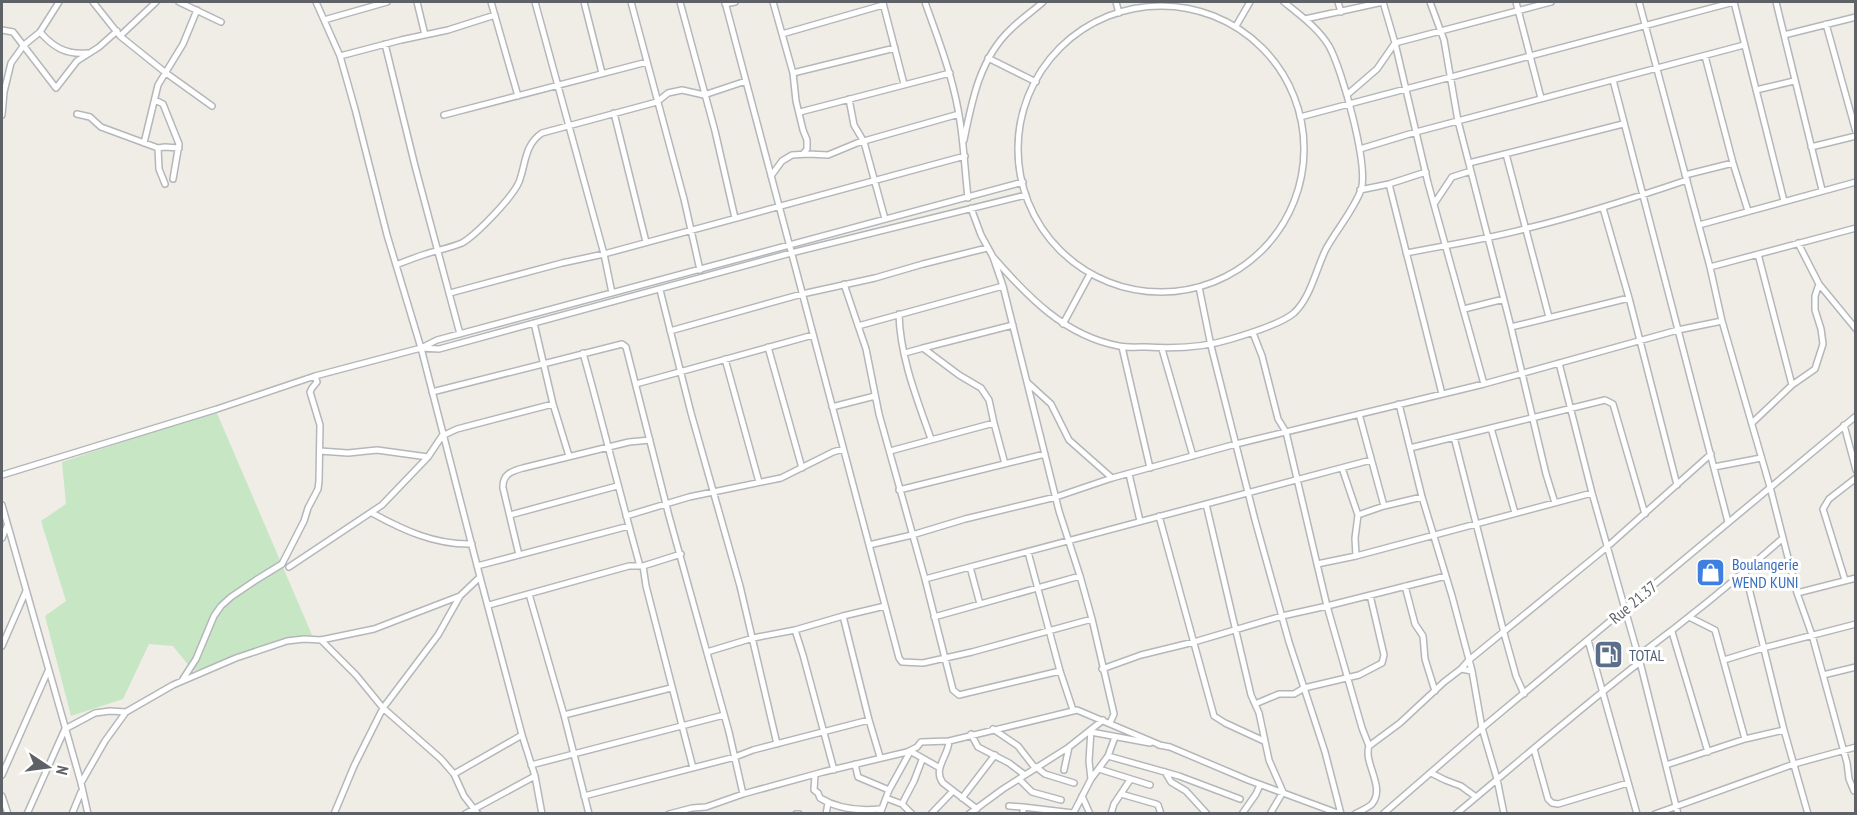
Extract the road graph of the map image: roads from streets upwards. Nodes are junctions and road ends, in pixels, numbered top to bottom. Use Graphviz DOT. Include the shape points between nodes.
graph roads {
  1 [pos="59,2"];
  2 [pos="93,2"];
  3 [pos="156,2"];
  4 [pos="179,2"];
  5 [pos="316,2"];
  6 [pos="387,2"];
  7 [pos="417,2"];
  8 [pos="491,2"];
  9 [pos="538,2"];
  10 [pos="584,2"];
  11 [pos="631,2"];
  12 [pos="680,2"];
  13 [pos="735,2"];
  14 [pos="773,2"];
  15 [pos="925,2"];
  16 [pos="1043,2"];
  17 [pos="1116,2"];
  18 [pos="1251,2"];
  19 [pos="1284,2"];
  20 [pos="1338,2"];
  21 [pos="1383,2"];
  22 [pos="1430,2"];
  23 [pos="1516,2"];
  24 [pos="1551,2"];
  25 [pos="1639,2"];
  26 [pos="1734,2"];
  27 [pos="1776,2"];
  28 [pos="375,3"];
  29 [pos="725,3"];
  30 [pos="883,3"];
  31 [pos="197,10"];
  32 [pos="1519,10"];
  33 [pos="1341,12"];
  34 [pos="1119,13"];
  35 [pos="495,15"];
  36 [pos="1856,17"];
  37 [pos="1305,19"];
  38 [pos="324,20"];
  39 [pos="221,22"];
  40 [pos="1826,24"];
  41 [pos="1645,25"];
  42 [pos="1236,26"];
  43 [pos="2,30"];
  44 [pos="1441,32"];
  45 [pos="40,33"];
  46 [pos="118,34"];
  47 [pos="782,34"];
  48 [pos="1784,34"];
  49 [pos="425,35"];
  50 [pos="1395,43"];
  51 [pos="385,44"];
  52 [pos="24,45"];
  53 [pos="1744,45"];
  54 [pos="895,48"];
  55 [pos="92,52"];
  56 [pos="340,56"];
  57 [pos="1531,56"];
  58 [pos="1705,56"];
  59 [pos="988,58"];
  60 [pos="647,62"];
  61 [pos="1657,68"];
  62 [pos="950,72"];
  63 [pos="166,73"];
  64 [pos="602,73"];
  65 [pos="793,73"];
  66 [pos="1451,76"];
  67 [pos="1613,80"];
  68 [pos="746,81"];
  69 [pos="1794,81"];
  70 [pos="1036,82"];
  71 [pos="904,84"];
  72 [pos="559,85"];
  73 [pos="1405,89"];
  74 [pos="1756,90"];
  75 [pos="1348,94"];
  76 [pos="704,95"];
  77 [pos="518,96"];
  78 [pos="1541,98"];
  79 [pos="849,99"];
  80 [pos="155,100"];
  81 [pos="657,102"];
  82 [pos="1349,104"];
  83 [pos="212,106"];
  84 [pos="800,112"];
  85 [pos="614,113"];
  86 [pos="77,114"];
  87 [pos="959,114"];
  88 [pos="2,115"];
  89 [pos="444,115"];
  90 [pos="1300,117"];
  91 [pos="1458,121"];
  92 [pos="1623,124"];
  93 [pos="569,125"];
  94 [pos="1416,132"];
  95 [pos="1856,134"];
  96 [pos="864,142"];
  97 [pos="144,143"];
  98 [pos="963,144"];
  99 [pos="1811,147"];
  100 [pos="158,148"];
  101 [pos="179,148"];
  102 [pos="1359,149"];
  103 [pos="803,154"];
  104 [pos="1506,154"];
  105 [pos="965,156"];
  106 [pos="1469,163"];
  107 [pos="1733,163"];
  108 [pos="1471,171"];
  109 [pos="1426,172"];
  110 [pos="771,176"];
  111 [pos="1686,178"];
  112 [pos="173,179"];
  113 [pos="874,181"];
  114 [pos="1023,182"];
  115 [pos="1856,182"];
  116 [pos="165,184"];
  117 [pos="1389,184"];
  118 [pos="1360,190"];
  119 [pos="1822,190"];
  120 [pos="1642,194"];
  121 [pos="1026,195"];
  122 [pos="968,198"];
  123 [pos="1784,201"];
  124 [pos="1434,204"];
  125 [pos="779,206"];
  126 [pos="971,208"];
  127 [pos="1603,208"];
  128 [pos="1748,211"];
  129 [pos="735,218"];
  130 [pos="885,219"];
  131 [pos="1699,225"];
  132 [pos="1856,228"];
  133 [pos="1526,229"];
  134 [pos="690,231"];
  135 [pos="1488,237"];
  136 [pos="646,243"];
  137 [pos="1798,243"];
  138 [pos="789,244"];
  139 [pos="1446,245"];
  140 [pos="987,248"];
  141 [pos="438,251"];
  142 [pos="791,253"];
  143 [pos="1406,253"];
  144 [pos="604,254"];
  145 [pos="1758,254"];
  146 [pos="993,257"];
  147 [pos="396,265"];
  148 [pos="1710,267"];
  149 [pos="700,270"];
  150 [pos="1090,274"];
  151 [pos="844,284"];
  152 [pos="1819,284"];
  153 [pos="1003,286"];
  154 [pos="1199,287"];
  155 [pos="660,290"];
  156 [pos="450,293"];
  157 [pos="612,293"];
  158 [pos="802,294"];
  159 [pos="1504,298"];
  160 [pos="1629,298"];
  161 [pos="1464,309"];
  162 [pos="899,314"];
  163 [pos="1549,317"];
  164 [pos="1722,321"];
  165 [pos="534,323"];
  166 [pos="1063,324"];
  167 [pos="858,326"];
  168 [pos="1013,326"];
  169 [pos="1511,327"];
  170 [pos="1856,329"];
  171 [pos="1678,330"];
  172 [pos="670,331"];
  173 [pos="1253,333"];
  174 [pos="460,334"];
  175 [pos="813,335"];
  176 [pos="1640,341"];
  177 [pos="1211,346"];
  178 [pos="768,347"];
  179 [pos="1122,347"];
  180 [pos="420,348"];
  181 [pos="923,348"];
  182 [pos="1162,349"];
  183 [pos="905,353"];
  184 [pos="583,354"];
  185 [pos="725,359"];
  186 [pos="544,363"];
  187 [pos="1559,363"];
  188 [pos="682,371"];
  189 [pos="1522,374"];
  190 [pos="315,376"];
  191 [pos="1027,382"];
  192 [pos="636,384"];
  193 [pos="1484,384"];
  194 [pos="1792,385"];
  195 [pos="432,392"];
  196 [pos="1442,394"];
  197 [pos="875,396"];
  198 [pos="553,404"];
  199 [pos="1399,404"];
  200 [pos="832,407"];
  201 [pos="1572,410"];
  202 [pos="1359,414"];
  203 [pos="1856,416"];
  204 [pos="1533,419"];
  205 [pos="994,423"];
  206 [pos="1752,423"];
  207 [pos="1844,425"];
  208 [pos="1491,429"];
  209 [pos="1286,432"];
  210 [pos="442,436"];
  211 [pos="1454,437"];
  212 [pos="931,439"];
  213 [pos="650,440"];
  214 [pos="1236,444"];
  215 [pos="609,447"];
  216 [pos="1410,448"];
  217 [pos="843,449"];
  218 [pos="320,451"];
  219 [pos="890,451"];
  220 [pos="1045,454"];
  221 [pos="1711,454"];
  222 [pos="428,456"];
  223 [pos="569,456"];
  224 [pos="1193,456"];
  225 [pos="1761,458"];
  226 [pos="1371,460"];
  227 [pos="1005,464"];
  228 [pos="1714,467"];
  229 [pos="802,468"];
  230 [pos="1150,468"];
  231 [pos="1342,468"];
  232 [pos="1856,470"];
  233 [pos="1129,474"];
  234 [pos="2,476"];
  235 [pos="1112,478"];
  236 [pos="1856,478"];
  237 [pos="1298,479"];
  238 [pos="759,482"];
  239 [pos="1677,485"];
  240 [pos="617,486"];
  241 [pos="1770,487"];
  242 [pos="899,490"];
  243 [pos="713,492"];
  244 [pos="1248,492"];
  245 [pos="1592,493"];
  246 [pos="1056,497"];
  247 [pos="1422,497"];
  248 [pos="666,503"];
  249 [pos="1556,503"];
  250 [pos="1206,504"];
  251 [pos="2,505"];
  252 [pos="1384,506"];
  253 [pos="372,513"];
  254 [pos="1515,513"];
  255 [pos="1645,514"];
  256 [pos="510,515"];
  257 [pos="1358,515"];
  258 [pos="626,516"];
  259 [pos="1159,516"];
  260 [pos="1140,521"];
  261 [pos="1728,522"];
  262 [pos="1476,523"];
  263 [pos="7,525"];
  264 [pos="629,526"];
  265 [pos="1434,534"];
  266 [pos="912,535"];
  267 [pos="2,538"];
  268 [pos="1783,538"];
  269 [pos="1069,541"];
  270 [pos="472,544"];
  271 [pos="869,545"];
  272 [pos="1607,547"];
  273 [pos="1028,552"];
  274 [pos="681,554"];
  275 [pos="519,555"];
  276 [pos="1356,555"];
  277 [pos="1317,564"];
  278 [pos="477,566"];
  279 [pos="642,566"];
  280 [pos="289,567"];
  281 [pos="970,567"];
  282 [pos="1745,572"];
  283 [pos="1080,576"];
  284 [pos="1446,576"];
  285 [pos="480,577"];
  286 [pos="1856,578"];
  287 [pos="925,579"];
  288 [pos="1845,580"];
  289 [pos="1405,586"];
  290 [pos="1037,589"];
  291 [pos="26,591"];
  292 [pos="1797,593"];
  293 [pos="529,594"];
  294 [pos="1370,595"];
  295 [pos="460,596"];
  296 [pos="980,604"];
  297 [pos="489,605"];
  298 [pos="885,606"];
  299 [pos="1326,606"];
  300 [pos="1624,609"];
  301 [pos="843,616"];
  302 [pos="1281,616"];
  303 [pos="1689,616"];
  304 [pos="934,617"];
  305 [pos="1092,619"];
  306 [pos="1856,624"];
  307 [pos="795,630"];
  308 [pos="1049,630"];
  309 [pos="1236,630"];
  310 [pos="1672,632"];
  311 [pos="1504,633"];
  312 [pos="1812,635"];
  313 [pos="753,639"];
  314 [pos="321,640"];
  315 [pos="1588,640"];
  316 [pos="1194,642"];
  317 [pos="2,646"];
  318 [pos="1763,648"];
  319 [pos="707,652"];
  320 [pos="945,658"];
  321 [pos="1639,659"];
  322 [pos="1469,660"];
  323 [pos="1724,660"];
  324 [pos="1856,667"];
  325 [pos="1102,669"];
  326 [pos="1461,669"];
  327 [pos="48,671"];
  328 [pos="1060,671"];
  329 [pos="1472,671"];
  330 [pos="1823,675"];
  331 [pos="1347,677"];
  332 [pos="182,681"];
  333 [pos="671,688"];
  334 [pos="1304,688"];
  335 [pos="1435,691"];
  336 [pos="1602,691"];
  337 [pos="1524,694"];
  338 [pos="1255,705"];
  339 [pos="383,708"];
  340 [pos="1073,711"];
  341 [pos="126,712"];
  342 [pos="564,715"];
  343 [pos="724,715"];
  344 [pos="868,720"];
  345 [pos="1103,720"];
  346 [pos="1110,723"];
  347 [pos="682,727"];
  348 [pos="1482,728"];
  349 [pos="66,729"];
  350 [pos="993,729"];
  351 [pos="1784,730"];
  352 [pos="1091,731"];
  353 [pos="825,732"];
  354 [pos="971,734"];
  355 [pos="522,735"];
  356 [pos="1116,736"];
  357 [pos="1745,739"];
  358 [pos="950,741"];
  359 [pos="1264,741"];
  360 [pos="777,744"];
  361 [pos="1161,745"];
  362 [pos="1369,746"];
  363 [pos="1069,747"];
  364 [pos="1856,747"];
  365 [pos="1534,749"];
  366 [pos="1844,751"];
  367 [pos="910,752"];
  368 [pos="1708,752"];
  369 [pos="573,754"];
  370 [pos="995,755"];
  371 [pos="1108,756"];
  372 [pos="735,757"];
  373 [pos="880,757"];
  374 [pos="922,760"];
  375 [pos="855,764"];
  376 [pos="1794,764"];
  377 [pos="531,765"];
  378 [pos="1666,765"];
  379 [pos="693,768"];
  380 [pos="940,768"];
  381 [pos="1036,768"];
  382 [pos="1099,769"];
  383 [pos="834,770"];
  384 [pos="1064,770"];
  385 [pos="1165,772"];
  386 [pos="1431,773"];
  387 [pos="2,774"];
  388 [pos="454,774"];
  389 [pos="814,775"];
  390 [pos="535,776"];
  391 [pos="1022,777"];
  392 [pos="1091,779"];
  393 [pos="1497,779"];
  394 [pos="1131,780"];
  395 [pos="81,783"];
  396 [pos="1074,783"];
  397 [pos="1628,783"];
  398 [pos="1150,785"];
  399 [pos="1260,785"];
  400 [pos="82,790"];
  401 [pos="889,790"];
  402 [pos="953,791"];
  403 [pos="1856,791"];
  404 [pos="1283,792"];
  405 [pos="743,794"];
  406 [pos="1121,794"];
  407 [pos="2,796"];
  408 [pos="584,796"];
  409 [pos="1082,796"];
  410 [pos="1476,797"];
  411 [pos="886,798"];
  412 [pos="962,798"];
  413 [pos="1240,799"];
  414 [pos="1060,800"];
  415 [pos="828,803"];
  416 [pos="713,804"];
  417 [pos="902,804"];
  418 [pos="1009,806"];
  419 [pos="1676,806"];
  420 [pos="1023,810"];
  421 [pos="476,811"];
  422 [pos="692,811"];
  423 [pos="849,811"];
  424 [pos="880,811"];
  425 [pos="974,811"];
  426 [pos="8,813"];
  427 [pos="27,813"];
  428 [pos="72,813"];
  429 [pos="88,813"];
  430 [pos="334,813"];
  431 [pos="465,813"];
  432 [pos="542,813"];
  433 [pos="589,813"];
  434 [pos="669,813"];
  435 [pos="712,813"];
  436 [pos="826,813"];
  437 [pos="912,813"];
  438 [pos="931,813"];
  439 [pos="1073,813"];
  440 [pos="1090,813"];
  441 [pos="1111,813"];
  442 [pos="1161,813"];
  443 [pos="1207,813"];
  444 [pos="1242,813"];
  445 [pos="1271,813"];
  446 [pos="1340,813"];
  447 [pos="1355,813"];
  448 [pos="1383,813"];
  449 [pos="1456,813"];
  450 [pos="1504,813"];
  451 [pos="1637,813"];
  452 [pos="1655,813"];
  453 [pos="1678,813"];
  454 [pos="1808,813"];
  1 -- 45 [label="street"];
  2 -- 46 [label="street"];
  3 -- 46 [label="street"];
  4 -- 31 [label="street"];
  5 -- 38 [label="street"];
  6 -- 28 [label="street"];
  7 -- 49 [label="street"];
  8 -- 35 [label="street"];
  9 -- 72 [label="street"];
  10 -- 64 [label="street"];
  11 -- 60 [label="street"];
  12 -- 76 [label="street"];
  13 -- 29 [label="street"];
  14 -- 47 [label="street"];
  15 -- 62 [label="street"];
  16 -- 59 [label="street" via="1009,30"];
  17 -- 34 [label="street"];
  18 -- 42 [label="street"];
  19 -- 37 [label="street"];
  20 -- 33 [label="street"];
  21 -- 33 [label="street"];
  21 -- 50 [label="street"];
  22 -- 44 [label="street"];
  23 -- 32 [label="street"];
  24 -- 32 [label="street"];
  25 -- 41 [label="street"];
  26 -- 41 [label="street"];
  26 -- 53 [label="street"];
  27 -- 48 [label="street"];
  28 -- 38 [label="street"];
  29 -- 68 [label="street"];
  30 -- 47 [label="street"];
  30 -- 54 [label="street"];
  31 -- 39 [label="street"];
  31 -- 63 [label="street"];
  32 -- 44 [label="street"];
  32 -- 57 [label="street"];
  33 -- 37 [label="street"];
  34 -- 42 [label="street" via="1138,8 1178,7 1197,10"];
  34 -- 70 [label="street" via="1076,35 1052,58"];
  35 -- 49 [label="street"];
  35 -- 77 [label="street"];
  36 -- 40 [label="street"];
  37 -- 75 [label="street" via="1329,47"];
  38 -- 56 [label="street"];
  40 -- 48 [label="street"];
  40 -- 95 [label="street"];
  41 -- 57 [label="street"];
  41 -- 61 [label="street"];
  42 -- 90 [label="street" via="1276,63"];
  43 -- 52 [label="street" via="13,32"];
  44 -- 50 [label="street"];
  44 -- 66 [label="street"];
  45 -- 52 [label="street"];
  45 -- 55 [label="street" via="58,49 75,54"];
  46 -- 55 [label="street"];
  46 -- 63 [label="street"];
  47 -- 65 [label="street"];
  48 -- 69 [label="street"];
  49 -- 51 [label="street"];
  50 -- 73 [label="street"];
  50 -- 75 [label="street" via="1377,69"];
  51 -- 56 [label="street"];
  51 -- 141 [label="street"];
  52 -- 55 [label="street" via="56,88 77,61"];
  52 -- 88 [label="street" via="11,63"];
  53 -- 58 [label="street"];
  53 -- 74 [label="street"];
  54 -- 65 [label="street"];
  54 -- 71 [label="street"];
  56 -- 147 [label="street"];
  57 -- 66 [label="street"];
  57 -- 78 [label="street"];
  58 -- 61 [label="street"];
  58 -- 107 [label="street"];
  59 -- 70 [label="street"];
  59 -- 98 [label="street" via="974,93"];
  60 -- 64 [label="street"];
  60 -- 81 [label="street"];
  61 -- 67 [label="street"];
  61 -- 111 [label="street"];
  62 -- 71 [label="street"];
  62 -- 87 [label="street"];
  63 -- 80 [label="street"];
  63 -- 83 [label="street"];
  64 -- 72 [label="street"];
  65 -- 84 [label="street"];
  66 -- 73 [label="street"];
  66 -- 91 [label="street"];
  67 -- 78 [label="street"];
  67 -- 92 [label="street"];
  68 -- 76 [label="street"];
  68 -- 110 [label="street"];
  69 -- 74 [label="street"];
  69 -- 99 [label="street"];
  70 -- 114 [label="street" via="1021,125"];
  71 -- 79 [label="street"];
  72 -- 77 [label="street"];
  72 -- 93 [label="street"];
  73 -- 82 [label="street"];
  73 -- 94 [label="street"];
  74 -- 123 [label="street"];
  75 -- 82 [label="street"];
  76 -- 81 [label="street" via="676,91"];
  76 -- 129 [label="street"];
  77 -- 89 [label="street"];
  78 -- 91 [label="street"];
  79 -- 84 [label="street"];
  79 -- 96 [label="street" via="854,125"];
  80 -- 97 [label="street"];
  80 -- 101 [label="street" via="163,104"];
  81 -- 85 [label="street"];
  81 -- 134 [label="street"];
  82 -- 90 [label="street"];
  82 -- 102 [label="street"];
  84 -- 103 [label="street" via="807,144"];
  85 -- 93 [label="street"];
  85 -- 136 [label="street"];
  86 -- 97 [label="street"];
  87 -- 96 [label="street"];
  87 -- 98 [label="street"];
  90 -- 154 [label="street" via="1303,168 1286,219 1252,260 1223,279"];
  91 -- 94 [label="street"];
  91 -- 106 [label="street"];
  92 -- 104 [label="street"];
  92 -- 120 [label="street"];
  93 -- 141 [label="street" via="537,137 527,151 518,184 497,212 471,237"];
  93 -- 144 [label="street"];
  94 -- 102 [label="street"];
  94 -- 109 [label="street"];
  95 -- 99 [label="street"];
  96 -- 103 [label="street" via="828,155"];
  96 -- 113 [label="street"];
  97 -- 100 [label="street"];
  98 -- 105 [label="street"];
  99 -- 119 [label="street"];
  100 -- 101 [label="street"];
  100 -- 116 [label="street" via="159,169"];
  101 -- 112 [label="street"];
  102 -- 118 [label="street"];
  103 -- 110 [label="street" via="782,160"];
  104 -- 106 [label="street"];
  104 -- 133 [label="street"];
  105 -- 113 [label="street"];
  105 -- 122 [label="street"];
  106 -- 108 [label="street"];
  107 -- 111 [label="street"];
  107 -- 128 [label="street"];
  108 -- 124 [label="street" via="1452,177"];
  108 -- 135 [label="street"];
  109 -- 117 [label="street"];
  109 -- 124 [label="street"];
  110 -- 125 [label="street"];
  111 -- 120 [label="street"];
  111 -- 131 [label="street"];
  113 -- 125 [label="street"];
  113 -- 130 [label="street"];
  114 -- 121 [label="street"];
  114 -- 122 [label="street"];
  115 -- 119 [label="street"];
  117 -- 118 [label="street"];
  117 -- 143 [label="street"];
  118 -- 173 [label="street" via="1295,311"];
  119 -- 123 [label="street"];
  120 -- 127 [label="street"];
  120 -- 171 [label="street"];
  121 -- 126 [label="street"];
  121 -- 150 [label="street" via="1049,237"];
  122 -- 130 [label="street"];
  123 -- 128 [label="street"];
  124 -- 139 [label="street"];
  125 -- 129 [label="street"];
  125 -- 138 [label="street"];
  126 -- 140 [label="street"];
  126 -- 142 [label="street"];
  127 -- 133 [label="street"];
  127 -- 160 [label="street"];
  128 -- 131 [label="street"];
  129 -- 134 [label="street"];
  130 -- 138 [label="street"];
  131 -- 148 [label="street"];
  132 -- 137 [label="street"];
  133 -- 135 [label="street"];
  133 -- 163 [label="street"];
  134 -- 136 [label="street"];
  134 -- 149 [label="street"];
  135 -- 139 [label="street"];
  135 -- 159 [label="street"];
  136 -- 144 [label="street"];
  137 -- 145 [label="street"];
  137 -- 152 [label="street"];
  138 -- 142 [label="street"];
  138 -- 149 [label="street"];
  139 -- 143 [label="street"];
  139 -- 161 [label="street"];
  140 -- 146 [label="street"];
  140 -- 151 [label="street"];
  141 -- 147 [label="street"];
  141 -- 156 [label="street"];
  142 -- 155 [label="street"];
  142 -- 158 [label="street"];
  143 -- 196 [label="street"];
  144 -- 156 [label="street"];
  144 -- 157 [label="street"];
  145 -- 148 [label="street"];
  145 -- 194 [label="street"];
  146 -- 153 [label="street"];
  146 -- 166 [label="street"];
  147 -- 180 [label="street"];
  148 -- 164 [label="street"];
  149 -- 157 [label="street"];
  150 -- 154 [label="street" via="1143,292"];
  150 -- 166 [label="street"];
  151 -- 158 [label="street"];
  151 -- 167 [label="street"];
  152 -- 170 [label="street"];
  152 -- 194 [label="street" via="1815,310 1823,344 1815,369"];
  153 -- 162 [label="street"];
  153 -- 168 [label="street"];
  154 -- 177 [label="street"];
  155 -- 165 [label="street"];
  155 -- 172 [label="street"];
  156 -- 174 [label="street"];
  157 -- 174 [label="street"];
  158 -- 172 [label="street"];
  158 -- 175 [label="street"];
  159 -- 161 [label="street"];
  159 -- 169 [label="street"];
  160 -- 163 [label="street"];
  160 -- 176 [label="street"];
  161 -- 193 [label="street"];
  162 -- 167 [label="street"];
  162 -- 183 [label="street"];
  163 -- 169 [label="street"];
  164 -- 171 [label="street"];
  164 -- 206 [label="street"];
  165 -- 180 [label="street" via="439,349"];
  165 -- 186 [label="street"];
  166 -- 179 [label="street" via="1084,336"];
  167 -- 197 [label="street"];
  168 -- 181 [label="street"];
  168 -- 191 [label="street"];
  169 -- 189 [label="street"];
  171 -- 176 [label="street"];
  171 -- 221 [label="street"];
  172 -- 188 [label="street"];
  173 -- 177 [label="street"];
  173 -- 209 [label="street" via="1278,419"];
  174 -- 180 [label="street"];
  175 -- 178 [label="street"];
  175 -- 200 [label="street"];
  176 -- 187 [label="street"];
  176 -- 239 [label="street"];
  177 -- 182 [label="street"];
  177 -- 214 [label="street"];
  178 -- 185 [label="street"];
  178 -- 229 [label="street"];
  179 -- 182 [label="street"];
  179 -- 230 [label="street"];
  180 -- 190 [label="street"];
  180 -- 195 [label="street"];
  181 -- 183 [label="street"];
  181 -- 205 [label="street" via="981,388 989,400"];
  182 -- 224 [label="street"];
  183 -- 212 [label="street"];
  184 -- 186 [label="street"];
  184 -- 192 [label="street" via="626,346"];
  184 -- 215 [label="street"];
  185 -- 188 [label="street"];
  185 -- 238 [label="street"];
  186 -- 195 [label="street"];
  186 -- 198 [label="street"];
  187 -- 189 [label="street"];
  187 -- 201 [label="street"];
  188 -- 192 [label="street"];
  188 -- 243 [label="street"];
  189 -- 193 [label="street"];
  189 -- 204 [label="street"];
  190 -- 218 [label="street" via="317,383 310,393 320,426"];
  190 -- 234 [label="street"];
  191 -- 220 [label="street"];
  191 -- 235 [label="street" via="1051,404 1069,440"];
  192 -- 213 [label="street"];
  193 -- 196 [label="street"];
  194 -- 206 [label="street"];
  195 -- 210 [label="street"];
  196 -- 199 [label="street"];
  197 -- 200 [label="street"];
  197 -- 219 [label="street"];
  198 -- 210 [label="street"];
  198 -- 223 [label="street"];
  199 -- 202 [label="street"];
  199 -- 216 [label="street"];
  200 -- 217 [label="street"];
  201 -- 204 [label="street"];
  201 -- 245 [label="street"];
  201 -- 255 [label="street" via="1605,400 1613,404"];
  202 -- 209 [label="street"];
  202 -- 226 [label="street"];
  203 -- 207 [label="street, Rue 21.37"];
  204 -- 208 [label="street"];
  204 -- 249 [label="street"];
  205 -- 212 [label="street"];
  205 -- 227 [label="street"];
  206 -- 225 [label="street"];
  207 -- 232 [label="street"];
  207 -- 241 [label="street, Rue 21.37"];
  208 -- 211 [label="street"];
  208 -- 254 [label="street"];
  209 -- 214 [label="street"];
  209 -- 237 [label="street"];
  210 -- 222 [label="street"];
  210 -- 270 [label="street"];
  211 -- 216 [label="street"];
  211 -- 262 [label="street"];
  212 -- 219 [label="street"];
  213 -- 215 [label="street"];
  213 -- 248 [label="street"];
  214 -- 224 [label="street"];
  214 -- 244 [label="street"];
  215 -- 223 [label="street"];
  215 -- 240 [label="street"];
  216 -- 247 [label="street"];
  217 -- 229 [label="street"];
  217 -- 271 [label="street"];
  218 -- 222 [label="street" via="377,450"];
  218 -- 332 [label="street" via="318,489 286,558 221,606"];
  219 -- 242 [label="street"];
  220 -- 227 [label="street"];
  220 -- 246 [label="street"];
  221 -- 228 [label="street"];
  221 -- 239 [label="street"];
  222 -- 253 [label="street"];
  223 -- 256 [label="street" via="504,477 502,488"];
  224 -- 230 [label="street"];
  225 -- 228 [label="street"];
  225 -- 241 [label="street"];
  226 -- 231 [label="street"];
  226 -- 252 [label="street"];
  227 -- 242 [label="street"];
  228 -- 261 [label="street"];
  229 -- 238 [label="street" via="781,478"];
  230 -- 233 [label="street"];
  231 -- 237 [label="street"];
  231 -- 257 [label="street"];
  233 -- 235 [label="street"];
  233 -- 260 [label="street"];
  235 -- 246 [label="street"];
  236 -- 288 [label="street" via="1829,499 1823,509"];
  237 -- 244 [label="street"];
  237 -- 277 [label="street"];
  238 -- 243 [label="street"];
  239 -- 255 [label="street"];
  240 -- 256 [label="street"];
  240 -- 258 [label="street"];
  241 -- 261 [label="street, Rue 21.37"];
  241 -- 268 [label="street"];
  242 -- 266 [label="street"];
  243 -- 248 [label="street"];
  243 -- 313 [label="street"];
  244 -- 250 [label="street"];
  244 -- 302 [label="street"];
  245 -- 249 [label="street"];
  245 -- 272 [label="street"];
  246 -- 266 [label="street"];
  246 -- 269 [label="street"];
  247 -- 252 [label="street"];
  247 -- 265 [label="street"];
  248 -- 258 [label="street"];
  248 -- 274 [label="street"];
  249 -- 254 [label="street"];
  250 -- 259 [label="street"];
  250 -- 309 [label="street"];
  251 -- 263 [label="street"];
  252 -- 257 [label="street"];
  253 -- 270 [label="street" via="427,538"];
  253 -- 280 [label="street"];
  254 -- 262 [label="street"];
  255 -- 272 [label="street"];
  256 -- 275 [label="street"];
  257 -- 276 [label="street"];
  258 -- 264 [label="street"];
  259 -- 260 [label="street"];
  259 -- 316 [label="street"];
  260 -- 269 [label="street"];
  261 -- 300 [label="street, Rue 21.37"];
  262 -- 265 [label="street"];
  262 -- 311 [label="street"];
  263 -- 267 [label="street"];
  263 -- 291 [label="street"];
  264 -- 275 [label="street"];
  264 -- 279 [label="street"];
  265 -- 276 [label="street"];
  265 -- 284 [label="street"];
  266 -- 271 [label="street"];
  266 -- 287 [label="street"];
  268 -- 282 [label="street"];
  268 -- 292 [label="street"];
  269 -- 273 [label="street"];
  269 -- 283 [label="street"];
  270 -- 278 [label="street"];
  271 -- 298 [label="street"];
  272 -- 300 [label="street"];
  272 -- 311 [label="street"];
  273 -- 281 [label="street"];
  273 -- 290 [label="street"];
  274 -- 279 [label="street"];
  274 -- 319 [label="street"];
  275 -- 278 [label="street"];
  276 -- 277 [label="street"];
  277 -- 299 [label="street"];
  278 -- 285 [label="street"];
  279 -- 293 [label="street" via="629,566"];
  279 -- 333 [label="street"];
  281 -- 287 [label="street"];
  281 -- 296 [label="street"];
  282 -- 303 [label="street"];
  282 -- 318 [label="street"];
  283 -- 290 [label="street"];
  283 -- 305 [label="street"];
  284 -- 289 [label="street"];
  284 -- 322 [label="street"];
  285 -- 295 [label="street"];
  285 -- 297 [label="street"];
  286 -- 288 [label="street"];
  287 -- 304 [label="street"];
  288 -- 292 [label="street"];
  289 -- 294 [label="street"];
  289 -- 335 [label="street" via="1415,624 1423,636"];
  290 -- 296 [label="street"];
  290 -- 308 [label="street"];
  291 -- 317 [label="street"];
  291 -- 327 [label="street"];
  292 -- 312 [label="street"];
  293 -- 297 [label="street"];
  293 -- 342 [label="street"];
  294 -- 299 [label="street"];
  294 -- 331 [label="street" via="1384,659 1366,672"];
  295 -- 314 [label="street" via="374,628"];
  295 -- 339 [label="street" via="438,635"];
  296 -- 304 [label="street"];
  297 -- 355 [label="street"];
  298 -- 301 [label="street"];
  298 -- 320 [label="street" via="902,662"];
  299 -- 302 [label="street"];
  299 -- 331 [label="street"];
  300 -- 315 [label="street, Rue 21.37"];
  300 -- 321 [label="street"];
  301 -- 307 [label="street"];
  301 -- 344 [label="street"];
  302 -- 309 [label="street"];
  302 -- 334 [label="street"];
  303 -- 310 [label="street"];
  303 -- 323 [label="street" via="1715,630"];
  304 -- 320 [label="street"];
  305 -- 308 [label="street"];
  305 -- 325 [label="street"];
  306 -- 312 [label="street"];
  307 -- 313 [label="street"];
  307 -- 353 [label="street"];
  308 -- 320 [label="street"];
  308 -- 328 [label="street"];
  309 -- 316 [label="street"];
  309 -- 338 [label="street"];
  310 -- 321 [label="street"];
  310 -- 368 [label="street"];
  311 -- 322 [label="street"];
  311 -- 337 [label="street"];
  312 -- 318 [label="street"];
  312 -- 330 [label="street"];
  313 -- 319 [label="street"];
  313 -- 360 [label="street"];
  314 -- 332 [label="street" via="287,641"];
  314 -- 339 [label="street"];
  315 -- 336 [label="street"];
  315 -- 337 [label="street, Rue 21.37"];
  316 -- 325 [label="street"];
  316 -- 359 [label="street" via="1214,716"];
  318 -- 323 [label="street"];
  318 -- 351 [label="street"];
  319 -- 343 [label="street"];
  320 -- 328 [label="street" via="953,690 959,695"];
  321 -- 336 [label="street"];
  321 -- 378 [label="street"];
  322 -- 326 [label="street"];
  322 -- 329 [label="street"];
  323 -- 357 [label="street"];
  324 -- 330 [label="street"];
  325 -- 346 [label="street" via="1114,714"];
  326 -- 329 [label="street"];
  326 -- 335 [label="street"];
  327 -- 349 [label="street"];
  327 -- 387 [label="street"];
  328 -- 340 [label="street"];
  329 -- 348 [label="street"];
  330 -- 366 [label="street"];
  331 -- 334 [label="street"];
  331 -- 362 [label="street"];
  332 -- 341 [label="street"];
  333 -- 342 [label="street"];
  333 -- 347 [label="street"];
  334 -- 338 [label="street"];
  334 -- 446 [label="street"];
  335 -- 362 [label="street"];
  336 -- 365 [label="street"];
  336 -- 397 [label="street"];
  337 -- 348 [label="street, Rue 21.37"];
  338 -- 359 [label="street"];
  339 -- 388 [label="street"];
  339 -- 430 [label="street"];
  340 -- 345 [label="street" via="1082,710"];
  340 -- 350 [label="street"];
  341 -- 349 [label="street" via="95,714"];
  341 -- 395 [label="street"];
  342 -- 369 [label="street"];
  343 -- 347 [label="street"];
  343 -- 372 [label="street"];
  344 -- 353 [label="street"];
  344 -- 373 [label="street"];
  345 -- 346 [label="street"];
  345 -- 352 [label="street"];
  346 -- 361 [label="street"];
  347 -- 369 [label="street"];
  347 -- 379 [label="street"];
  348 -- 386 [label="street, Rue 21.37"];
  348 -- 393 [label="street"];
  349 -- 395 [label="street"];
  349 -- 427 [label="street"];
  350 -- 354 [label="street"];
  350 -- 381 [label="street" via="1021,748"];
  351 -- 357 [label="street"];
  351 -- 376 [label="street"];
  352 -- 356 [label="street"];
  352 -- 363 [label="street"];
  352 -- 392 [label="street"];
  353 -- 360 [label="street"];
  353 -- 383 [label="street"];
  354 -- 358 [label="street"];
  354 -- 370 [label="street" via="978,747"];
  355 -- 377 [label="street"];
  355 -- 388 [label="street"];
  356 -- 361 [label="street"];
  356 -- 371 [label="street"];
  357 -- 368 [label="street"];
  358 -- 367 [label="street" via="921,742"];
  358 -- 380 [label="street"];
  359 -- 404 [label="street"];
  360 -- 372 [label="street"];
  361 -- 399 [label="street"];
  362 -- 447 [label="street" via="1375,799"];
  363 -- 381 [label="street"];
  363 -- 384 [label="street"];
  364 -- 366 [label="street"];
  365 -- 393 [label="street"];
  365 -- 397 [label="street" via="1552,803"];
  366 -- 376 [label="street"];
  366 -- 403 [label="street" via="1848,779"];
  367 -- 373 [label="street"];
  367 -- 374 [label="street"];
  367 -- 401 [label="street"];
  368 -- 378 [label="street"];
  369 -- 377 [label="street"];
  369 -- 408 [label="street"];
  370 -- 391 [label="street" via="1010,763"];
  370 -- 412 [label="street"];
  371 -- 382 [label="street"];
  371 -- 385 [label="street"];
  372 -- 379 [label="street"];
  372 -- 405 [label="street"];
  373 -- 375 [label="street"];
  374 -- 380 [label="street"];
  374 -- 417 [label="street"];
  375 -- 383 [label="street"];
  375 -- 401 [label="street" via="858,777"];
  376 -- 419 [label="street"];
  376 -- 454 [label="street"];
  377 -- 390 [label="street"];
  378 -- 419 [label="street"];
  379 -- 408 [label="street"];
  380 -- 402 [label="street" via="940,779"];
  381 -- 391 [label="street"];
  381 -- 396 [label="street"];
  382 -- 392 [label="street"];
  382 -- 394 [label="street"];
  383 -- 389 [label="street"];
  385 -- 413 [label="street"];
  385 -- 443 [label="street"];
  386 -- 410 [label="street"];
  386 -- 448 [label="street, Rue 21.37"];
  388 -- 421 [label="street"];
  389 -- 405 [label="street"];
  389 -- 415 [label="street" via="814,790"];
  390 -- 421 [label="street"];
  390 -- 432 [label="street"];
  391 -- 414 [label="street" via="1032,792"];
  391 -- 425 [label="street"];
  392 -- 409 [label="street"];
  393 -- 410 [label="street"];
  393 -- 450 [label="street"];
  394 -- 398 [label="street"];
  394 -- 406 [label="street"];
  395 -- 400 [label="street"];
  397 -- 451 [label="street"];
  399 -- 404 [label="street"];
  399 -- 444 [label="street"];
  400 -- 428 [label="street"];
  400 -- 429 [label="street"];
  401 -- 411 [label="street"];
  402 -- 412 [label="street"];
  402 -- 438 [label="street"];
  404 -- 445 [label="street"];
  404 -- 446 [label="street"];
  405 -- 416 [label="street"];
  406 -- 441 [label="street"];
  406 -- 442 [label="street" via="1156,804"];
  407 -- 426 [label="street"];
  408 -- 433 [label="street"];
  409 -- 439 [label="street"];
  409 -- 440 [label="street"];
  410 -- 449 [label="street"];
  411 -- 417 [label="street"];
  411 -- 424 [label="street"];
  412 -- 425 [label="street"];
  415 -- 423 [label="street"];
  415 -- 436 [label="street"];
  416 -- 422 [label="street"];
  416 -- 435 [label="street"];
  417 -- 437 [label="street"];
  418 -- 420 [label="street"];
  419 -- 452 [label="street"];
  419 -- 453 [label="street"];
  420 -- 439 [label="street"];
  421 -- 431 [label="street"];
  422 -- 434 [label="street"];
  423 -- 424 [label="street"];
}
